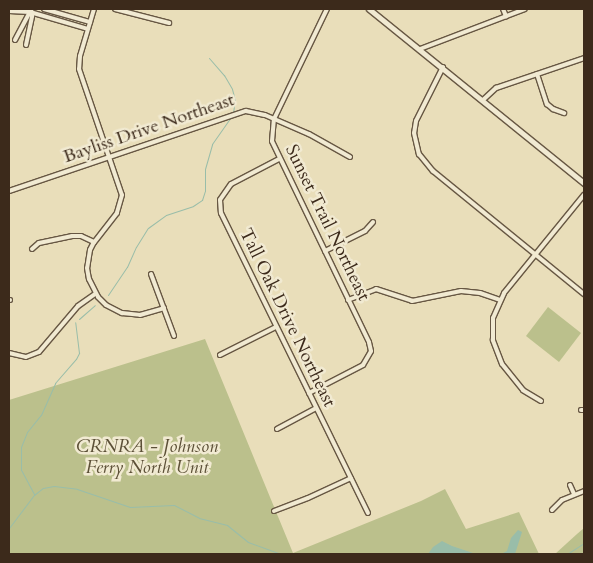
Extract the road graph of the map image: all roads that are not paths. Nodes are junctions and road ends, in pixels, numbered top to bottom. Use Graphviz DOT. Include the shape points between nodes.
graph roads {
  1 [pos="44,9"];
  2 [pos="115,9"];
  3 [pos="327,9"];
  4 [pos="369,9"];
  5 [pos="503,9"];
  6 [pos="525,9"];
  7 [pos="30,10"];
  8 [pos="93,10"];
  9 [pos="9,11"];
  10 [pos="506,16"];
  11 [pos="90,22"];
  12 [pos="169,23"];
  13 [pos="88,30"];
  14 [pos="15,40"];
  15 [pos="26,45"];
  16 [pos="420,49"];
  17 [pos="584,58"];
  18 [pos="443,67"];
  19 [pos="536,74"];
  20 [pos="483,100"];
  21 [pos="564,113"];
  22 [pos="274,119"];
  23 [pos="110,156"];
  24 [pos="350,157"];
  25 [pos="279,159"];
  26 [pos="584,183"];
  27 [pos="9,191"];
  28 [pos="584,195"];
  29 [pos="374,222"];
  30 [pos="94,242"];
  31 [pos="32,249"];
  32 [pos="325,251"];
  33 [pos="536,254"];
  34 [pos="152,274"];
  35 [pos="95,294"];
  36 [pos="584,294"];
  37 [pos="348,300"];
  38 [pos="500,300"];
  39 [pos="164,308"];
  40 [pos="276,327"];
  41 [pos="174,336"];
  42 [pos="10,355"];
  43 [pos="220,355"];
  44 [pos="309,394"];
  45 [pos="541,401"];
  46 [pos="316,408"];
  47 [pos="277,428"];
  48 [pos="351,478"];
  49 [pos="570,485"];
  50 [pos="584,491"];
  51 [pos="574,494"];
  52 [pos="552,510"];
  53 [pos="274,511"];
  54 [pos="368,513"];
  1 -- 11 [label="street"];
  2 -- 12 [label="street"];
  3 -- 22 [label="street, Sunset Trail Northeast"];
  4 -- 16 [label="street"];
  5 -- 10 [label="street"];
  6 -- 10 [label="street"];
  7 -- 9 [label="street"];
  7 -- 13 [label="street"];
  7 -- 14 [label="street"];
  7 -- 15 [label="street"];
  8 -- 11 [label="street"];
  10 -- 16 [label="street"];
  11 -- 13 [label="street"];
  13 -- 23 [label="street" via="79,70"];
  16 -- 18 [label="street"];
  17 -- 19 [label="street"];
  18 -- 20 [label="street"];
  18 -- 33 [label="street" via="416,121 414,133 420,154 434,170"];
  19 -- 20 [label="street" via="496,88"];
  19 -- 21 [label="street" via="547,104"];
  20 -- 26 [label="street"];
  22 -- 23 [label="street, Bayliss Drive Northeast" via="258,112 240,112"];
  22 -- 24 [label="street, Bayliss Drive Northeast"];
  22 -- 25 [label="street, Sunset Trail Northeast" via="271,134"];
  23 -- 27 [label="street, Bayliss Drive Northeast"];
  23 -- 30 [label="street" via="121,188 122,202"];
  25 -- 32 [label="street, Sunset Trail Northeast"];
  25 -- 40 [label="street, Tall Oak Drive Northeast" via="234,181 224,192 220,208"];
  28 -- 33 [label="street"];
  29 -- 32 [label="street" via="365,231"];
  30 -- 31 [label="street" via="72,236 39,243"];
  30 -- 35 [label="street" via="87,268"];
  32 -- 37 [label="street, Sunset Trail Northeast"];
  33 -- 36 [label="street"];
  33 -- 38 [label="street"];
  34 -- 39 [label="street"];
  35 -- 39 [label="street" via="112,309 133,315"];
  35 -- 42 [label="street" via="78,306 39,352 26,356"];
  37 -- 38 [label="street" via="376,290 412,301 461,291"];
  37 -- 44 [label="street, Sunset Trail Northeast" via="370,342 371,354 358,369"];
  38 -- 45 [label="street" via="493,318 496,349 512,379"];
  39 -- 41 [label="street"];
  40 -- 43 [label="street"];
  40 -- 44 [label="street, Tall Oak Drive Northeast"];
  44 -- 46 [label="street, Tall Oak Drive Northeast"];
  46 -- 47 [label="street"];
  46 -- 48 [label="street, Tall Oak Drive Northeast"];
  48 -- 53 [label="street"];
  48 -- 54 [label="street, Tall Oak Drive Northeast"];
  49 -- 51 [label="street"];
  50 -- 51 [label="street"];
  51 -- 52 [label="street"];
}
